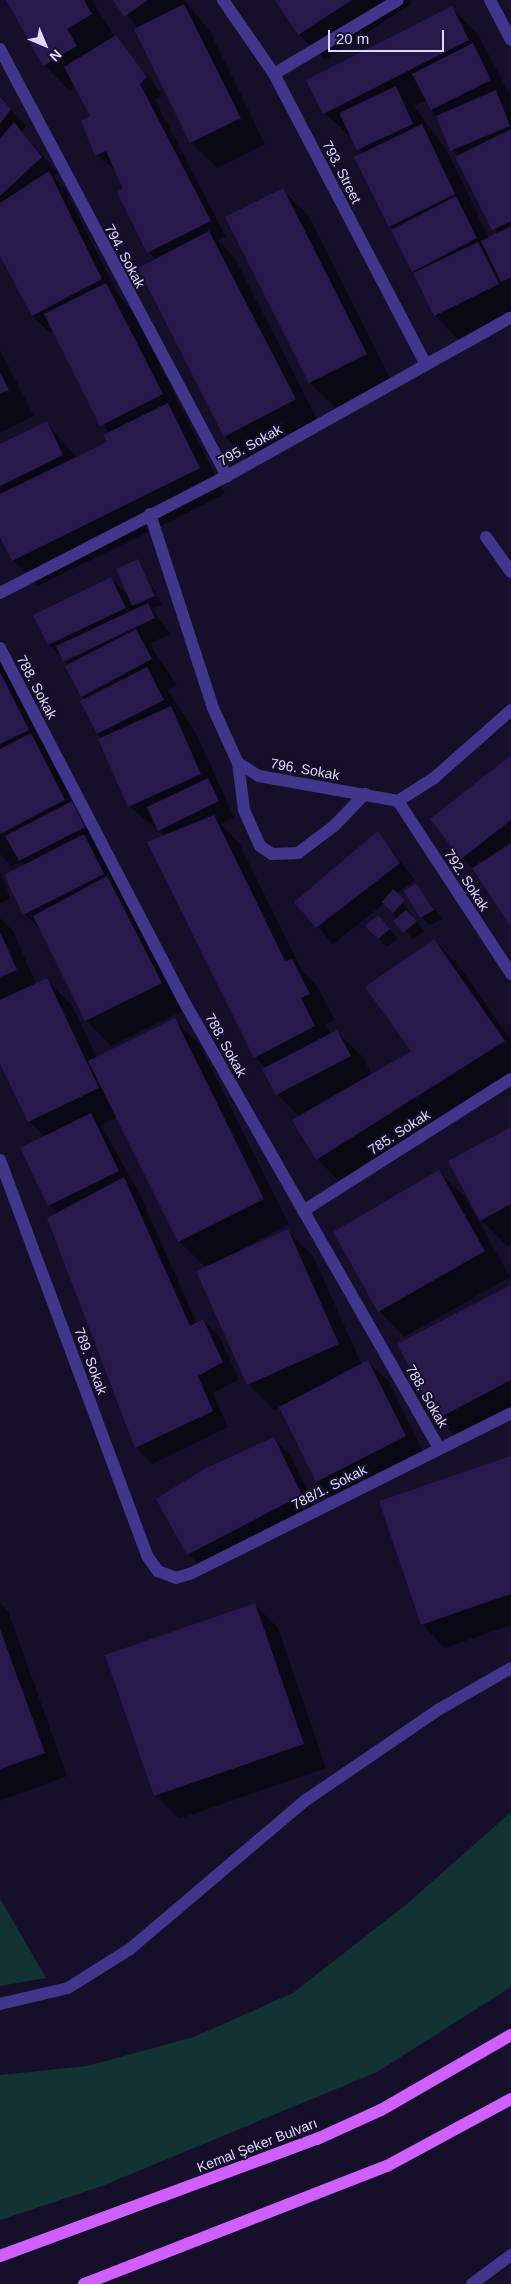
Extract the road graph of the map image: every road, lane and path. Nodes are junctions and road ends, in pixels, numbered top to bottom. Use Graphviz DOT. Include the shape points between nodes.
graph roads {
  1 [pos="224,0"];
  2 [pos="398,0"];
  3 [pos="490,0"];
  4 [pos="511,40"];
  5 [pos="0,49"];
  6 [pos="274,74"];
  7 [pos="511,318"];
  8 [pos="425,363"];
  9 [pos="228,476"];
  10 [pos="150,514"];
  11 [pos="486,537"];
  12 [pos="511,572"];
  13 [pos="0,593"];
  14 [pos="0,648"];
  15 [pos="511,710"];
  16 [pos="238,764"];
  17 [pos="365,794"];
  18 [pos="398,801"];
  19 [pos="511,974"];
  20 [pos="511,1079"];
  21 [pos="0,1160"];
  22 [pos="303,1212"];
  23 [pos="511,1413"];
  24 [pos="439,1448"];
  25 [pos="158,1571"];
  26 [pos="511,1668"];
  27 [pos="0,2004"];
  28 [pos="511,2035"];
  29 [pos="511,2099"];
  30 [pos="511,2255"];
  31 [pos="0,2256"];
  32 [pos="84,2284"];
  33 [pos="472,2284"];
  1 -- 6 [label="street, 793. Street"];
  2 -- 6 [label="street"];
  3 -- 4 [label="street"];
  5 -- 9 [label="street, 794. Sokak"];
  6 -- 8 [label="street, 793. Street"];
  7 -- 8 [label="street, 795. Sokak"];
  8 -- 9 [label="street, 795. Sokak"];
  9 -- 10 [label="street, 795. Sokak"];
  10 -- 13 [label="street, 795. Sokak"];
  10 -- 16 [label="street" via="213,708"];
  11 -- 12 [label="street"];
  14 -- 22 [label="street, 788. Sokak" via="182,998"];
  15 -- 18 [label="street" via="434,778"];
  16 -- 17 [label="street, 796. Sokak" via="275,780"];
  16 -- 17 [label="street" via="244,810 260,846 272,854 298,853 334,826"];
  17 -- 18 [label="street, 796. Sokak"];
  18 -- 19 [label="street, 792. Sokak"];
  20 -- 22 [label="street, 785. Sokak"];
  21 -- 25 [label="street, 789. Sokak" via="147,1556"];
  22 -- 24 [label="street, 788. Sokak"];
  23 -- 24 [label="street, 788/1. Sokak"];
  24 -- 25 [label="street, 788/1. Sokak" via="192,1573 176,1578"];
  26 -- 27 [label="street" via="438,1710 306,1800 130,1949 68,1988"];
  28 -- 31 [label="main road, Kemal Şeker Bulvarı" via="389,2105 317,2139"];
  29 -- 32 [label="main road" via="387,2166"];
  30 -- 33 [label="street"];
}
